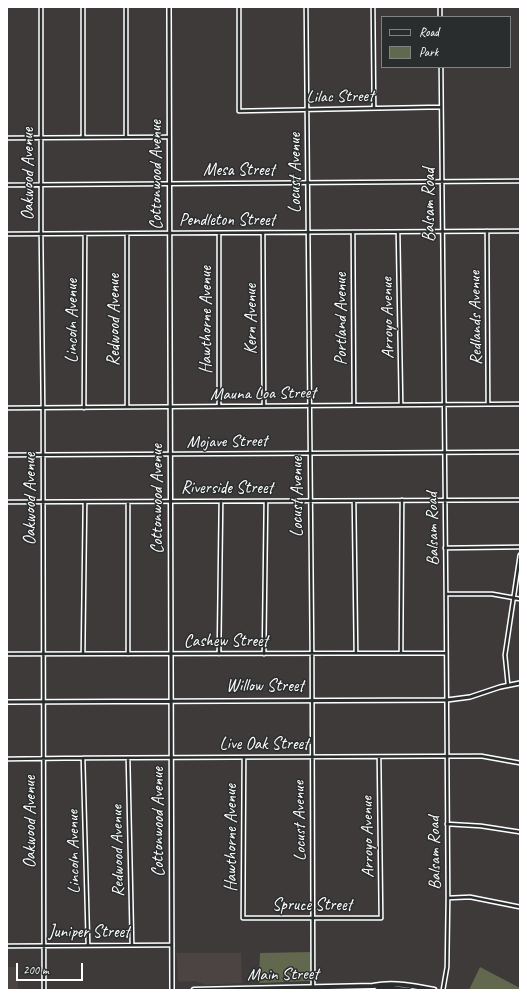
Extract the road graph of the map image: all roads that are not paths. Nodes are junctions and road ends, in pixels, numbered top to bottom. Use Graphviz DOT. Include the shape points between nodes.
graph roads {
  1 [pos="41,7"];
  2 [pos="83,7"];
  3 [pos="126,7"];
  4 [pos="169,7"];
  5 [pos="239,7"];
  6 [pos="306,7"];
  7 [pos="373,7"];
  8 [pos="441,68"];
  9 [pos="441,107"];
  10 [pos="374,108"];
  11 [pos="308,109"];
  12 [pos="83,137"];
  13 [pos="126,137"];
  14 [pos="169,137"];
  15 [pos="7,138"];
  16 [pos="42,138"];
  17 [pos="442,181"];
  18 [pos="520,181"];
  19 [pos="308,183"];
  20 [pos="170,184"];
  21 [pos="7,185"];
  22 [pos="41,185"];
  23 [pos="442,231"];
  24 [pos="487,231"];
  25 [pos="520,231"];
  26 [pos="308,232"];
  27 [pos="353,232"];
  28 [pos="398,232"];
  29 [pos="170,233"];
  30 [pos="219,233"];
  31 [pos="263,233"];
  32 [pos="7,234"];
  33 [pos="41,234"];
  34 [pos="85,234"];
  35 [pos="128,234"];
  36 [pos="444,403"];
  37 [pos="309,404"];
  38 [pos="488,404"];
  39 [pos="520,404"];
  40 [pos="354,405"];
  41 [pos="401,405"];
  42 [pos="127,406"];
  43 [pos="219,406"];
  44 [pos="264,406"];
  45 [pos="171,407"];
  46 [pos="7,408"];
  47 [pos="43,408"];
  48 [pos="84,408"];
  49 [pos="444,452"];
  50 [pos="520,452"];
  51 [pos="310,454"];
  52 [pos="7,455"];
  53 [pos="42,455"];
  54 [pos="171,455"];
  55 [pos="402,500"];
  56 [pos="445,500"];
  57 [pos="520,500"];
  58 [pos="221,501"];
  59 [pos="266,501"];
  60 [pos="310,501"];
  61 [pos="354,501"];
  62 [pos="7,502"];
  63 [pos="42,502"];
  64 [pos="86,502"];
  65 [pos="128,502"];
  66 [pos="171,502"];
  67 [pos="520,547"];
  68 [pos="445,548"];
  69 [pos="520,555"];
  70 [pos="446,594"];
  71 [pos="514,598"];
  72 [pos="520,599"];
  73 [pos="356,653"];
  74 [pos="401,653"];
  75 [pos="446,653"];
  76 [pos="7,654"];
  77 [pos="43,654"];
  78 [pos="83,654"];
  79 [pos="128,654"];
  80 [pos="172,654"];
  81 [pos="219,654"];
  82 [pos="264,654"];
  83 [pos="312,654"];
  84 [pos="520,683"];
  85 [pos="508,685"];
  86 [pos="312,700"];
  87 [pos="447,700"];
  88 [pos="43,701"];
  89 [pos="172,701"];
  90 [pos="7,702"];
  91 [pos="446,756"];
  92 [pos="312,757"];
  93 [pos="379,757"];
  94 [pos="83,758"];
  95 [pos="128,758"];
  96 [pos="172,758"];
  97 [pos="244,758"];
  98 [pos="7,759"];
  99 [pos="43,759"];
  100 [pos="520,762"];
  101 [pos="447,824"];
  102 [pos="520,832"];
  103 [pos="448,898"];
  104 [pos="520,906"];
  105 [pos="243,918"];
  106 [pos="313,918"];
  107 [pos="381,918"];
  108 [pos="132,944"];
  109 [pos="44,945"];
  110 [pos="88,945"];
  111 [pos="172,945"];
  112 [pos="7,946"];
  113 [pos="373,986"];
  114 [pos="313,987"];
  115 [pos="44,990"];
  116 [pos="172,990"];
  117 [pos="194,990"];
  118 [pos="410,990"];
  119 [pos="434,990"];
  120 [pos="442,990"];
  1 -- 16 [label="street, Oakwood Avenue"];
  2 -- 12 [label="street"];
  3 -- 13 [label="street"];
  4 -- 14 [label="street, Cottonwood Avenue"];
  5 -- 11 [label="street, Lilac Street" via="239,111"];
  6 -- 11 [label="street, Locust Avenue"];
  7 -- 10 [label="street"];
  8 -- 9 [label="street, Balsam Road"];
  9 -- 10 [label="street, Lilac Street"];
  9 -- 17 [label="street, Balsam Road"];
  10 -- 11 [label="street, Lilac Street"];
  11 -- 19 [label="street, Locust Avenue"];
  12 -- 13 [label="street"];
  12 -- 16 [label="street"];
  13 -- 14 [label="street"];
  14 -- 20 [label="street, Cottonwood Avenue"];
  15 -- 16 [label="street"];
  16 -- 22 [label="street, Oakwood Avenue"];
  17 -- 18 [label="street, Mesa Street"];
  17 -- 19 [label="street, Mesa Street"];
  17 -- 23 [label="street, Balsam Road"];
  19 -- 20 [label="street, Mesa Street"];
  19 -- 26 [label="street, Locust Avenue"];
  20 -- 22 [label="street, Mesa Street"];
  20 -- 29 [label="street, Cottonwood Avenue"];
  21 -- 22 [label="street, Mesa Street"];
  22 -- 33 [label="street, Oakwood Avenue"];
  23 -- 24 [label="street, Pendleton Street"];
  23 -- 28 [label="street, Pendleton Street"];
  23 -- 36 [label="street, Balsam Road"];
  24 -- 25 [label="street, Pendleton Street"];
  24 -- 38 [label="street, Redlands Avenue"];
  26 -- 27 [label="street, Pendleton Street"];
  26 -- 31 [label="street, Pendleton Street"];
  26 -- 37 [label="street, Locust Avenue"];
  27 -- 28 [label="street, Pendleton Street"];
  27 -- 40 [label="street, Portland Avenue"];
  28 -- 41 [label="street, Arroyo Avenue"];
  29 -- 30 [label="street, Pendleton Street"];
  29 -- 35 [label="street, Pendleton Street"];
  29 -- 45 [label="street, Cottonwood Avenue"];
  30 -- 31 [label="street, Pendleton Street"];
  30 -- 43 [label="street, Hawthorne Avenue"];
  31 -- 44 [label="street, Kern Avenue"];
  32 -- 33 [label="street, Pendleton Street"];
  33 -- 34 [label="street, Pendleton Street"];
  33 -- 47 [label="street, Oakwood Avenue"];
  34 -- 35 [label="street, Pendleton Street"];
  34 -- 48 [label="street, Lincoln Avenue"];
  35 -- 42 [label="street, Redwood Avenue"];
  36 -- 38 [label="street, Mauna Loa Street"];
  36 -- 41 [label="street, Mauna Loa Street"];
  36 -- 49 [label="street, Balsam Road"];
  37 -- 40 [label="street, Mauna Loa Street"];
  37 -- 44 [label="street, Mauna Loa Street"];
  37 -- 51 [label="street, Locust Avenue"];
  38 -- 39 [label="street, Mauna Loa Street"];
  40 -- 41 [label="street, Mauna Loa Street"];
  42 -- 45 [label="street, Mauna Loa Street"];
  42 -- 48 [label="street, Mauna Loa Street"];
  43 -- 44 [label="street, Mauna Loa Street"];
  43 -- 45 [label="street, Mauna Loa Street"];
  45 -- 54 [label="street, Cottonwood Avenue"];
  46 -- 47 [label="street, Mauna Loa Street"];
  47 -- 48 [label="street, Mauna Loa Street"];
  47 -- 53 [label="street, Oakwood Avenue"];
  49 -- 50 [label="street, Mojave Street"];
  49 -- 51 [label="street, Mojave Street"];
  49 -- 56 [label="street, Balsam Road"];
  51 -- 54 [label="street, Mojave Street"];
  51 -- 60 [label="street, Locust Avenue"];
  52 -- 53 [label="street, Mojave Street"];
  53 -- 54 [label="street, Mojave Street"];
  53 -- 63 [label="street, Oakwood Avenue"];
  54 -- 66 [label="street, Cottonwood Avenue"];
  55 -- 56 [label="street, Riverside Street"];
  55 -- 61 [label="street, Riverside Street"];
  55 -- 74 [label="street"];
  56 -- 57 [label="street, Riverside Street"];
  56 -- 68 [label="street, Balsam Road"];
  58 -- 59 [label="street, Riverside Street"];
  58 -- 66 [label="street, Riverside Street"];
  58 -- 81 [label="street"];
  59 -- 60 [label="street, Riverside Street"];
  59 -- 82 [label="street"];
  60 -- 61 [label="street, Riverside Street"];
  60 -- 83 [label="street, Locust Avenue"];
  61 -- 73 [label="street"];
  62 -- 63 [label="street, Riverside Street"];
  63 -- 64 [label="street, Riverside Street"];
  63 -- 77 [label="street, Oakwood Avenue"];
  64 -- 65 [label="street, Riverside Street"];
  64 -- 78 [label="street"];
  65 -- 66 [label="street, Riverside Street"];
  65 -- 79 [label="street"];
  66 -- 80 [label="street, Cottonwood Avenue"];
  67 -- 68 [label="street"];
  68 -- 70 [label="street, Balsam Road"];
  69 -- 71 [label="street"];
  70 -- 71 [label="street" via="492,594"];
  70 -- 75 [label="street, Balsam Road"];
  71 -- 72 [label="street"];
  71 -- 85 [label="street" via="505,655"];
  73 -- 74 [label="street, Cashew Street"];
  73 -- 83 [label="street, Cashew Street"];
  74 -- 75 [label="street, Cashew Street"];
  75 -- 87 [label="street, Balsam Road"];
  76 -- 77 [label="street, Cashew Street"];
  77 -- 78 [label="street, Cashew Street"];
  77 -- 88 [label="street, Oakwood Avenue"];
  78 -- 79 [label="street, Cashew Street"];
  79 -- 80 [label="street, Cashew Street"];
  80 -- 81 [label="street, Cashew Street"];
  80 -- 89 [label="street, Cottonwood Avenue"];
  81 -- 82 [label="street, Cashew Street"];
  82 -- 83 [label="street, Cashew Street"];
  83 -- 86 [label="street, Locust Avenue"];
  84 -- 85 [label="street, Willow Street"];
  85 -- 87 [label="street, Willow Street" via="470,697"];
  86 -- 87 [label="street, Willow Street"];
  86 -- 89 [label="street, Willow Street"];
  86 -- 92 [label="street, Locust Avenue"];
  87 -- 91 [label="street, Balsam Road"];
  88 -- 89 [label="street, Willow Street"];
  88 -- 90 [label="street, Willow Street"];
  88 -- 99 [label="street, Oakwood Avenue"];
  89 -- 96 [label="street, Cottonwood Avenue"];
  91 -- 93 [label="street, Live Oak Street"];
  91 -- 100 [label="street, Live Oak Street" via="481,756"];
  91 -- 101 [label="street, Balsam Road"];
  92 -- 93 [label="street, Live Oak Street"];
  92 -- 97 [label="street, Live Oak Street"];
  92 -- 106 [label="street, Locust Avenue"];
  93 -- 107 [label="street, Arroyo Avenue"];
  94 -- 95 [label="street, Live Oak Street"];
  94 -- 99 [label="street, Live Oak Street"];
  94 -- 110 [label="street, Lincoln Avenue"];
  95 -- 96 [label="street, Live Oak Street"];
  95 -- 108 [label="street, Redwood Avenue"];
  96 -- 97 [label="street, Live Oak Street"];
  96 -- 111 [label="street, Cottonwood Avenue"];
  97 -- 105 [label="street, Hawthorne Avenue"];
  98 -- 99 [label="street, Live Oak Street"];
  99 -- 109 [label="street, Oakwood Avenue"];
  101 -- 102 [label="street"];
  101 -- 103 [label="street, Balsam Road"];
  103 -- 104 [label="street" via="470,897"];
  103 -- 120 [label="street, Balsam Road" via="447,967"];
  105 -- 106 [label="street, Spruce Street"];
  106 -- 107 [label="street, Spruce Street"];
  106 -- 114 [label="street, Locust Avenue"];
  108 -- 110 [label="street, Juniper Street"];
  108 -- 111 [label="street, Juniper Street"];
  109 -- 110 [label="street, Juniper Street"];
  109 -- 112 [label="street, Juniper Street"];
  109 -- 115 [label="street, Oakwood Avenue"];
  111 -- 116 [label="street, Cottonwood Avenue"];
  113 -- 114 [label="main road, Main Street"];
  113 -- 118 [label="main road, Main Street"];
  113 -- 119 [label="main road, Main Street" via="393,984"];
  114 -- 117 [label="main road, Main Street"];
}
